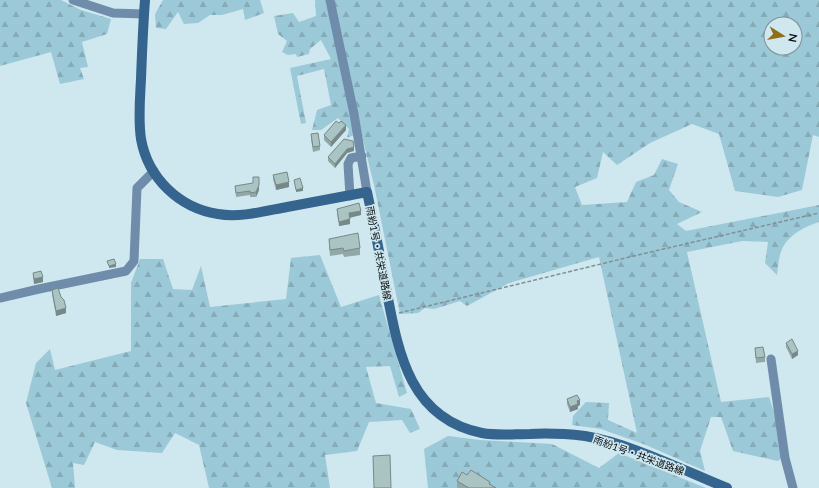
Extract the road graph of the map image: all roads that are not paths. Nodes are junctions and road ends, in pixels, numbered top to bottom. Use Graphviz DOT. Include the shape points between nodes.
graph roads {
  1 [pos="73,0"];
  2 [pos="145,0"];
  3 [pos="330,0"];
  4 [pos="144,14"];
  5 [pos="362,156"];
  6 [pos="154,171"];
  7 [pos="367,192"];
  8 [pos="350,196"];
  9 [pos="0,298"];
  10 [pos="771,359"];
  11 [pos="727,488"];
  12 [pos="793,488"];
  1 -- 4 [label="street" via="113,13"];
  2 -- 4 [label="street, 雨紛1号・共栄道路線"];
  3 -- 5 [label="street"];
  4 -- 6 [label="street, 雨紛1号・共栄道路線" via="139,116 141,140 148,162"];
  5 -- 7 [label="street"];
  5 -- 8 [label="street" via="351,158 348,164"];
  6 -- 8 [label="street, 雨紛1号・共栄道路線" via="162,184 177,197 188,204 219,214 259,213"];
  6 -- 9 [label="street" via="136,188 134,261 126,271"];
  7 -- 8 [label="street, 雨紛1号・共栄道路線"];
  7 -- 11 [label="street, 雨紛1号・共栄道路線" via="404,367 420,394 443,418 483,433 566,434 607,441"];
  10 -- 12 [label="street" via="785,458"];
}
